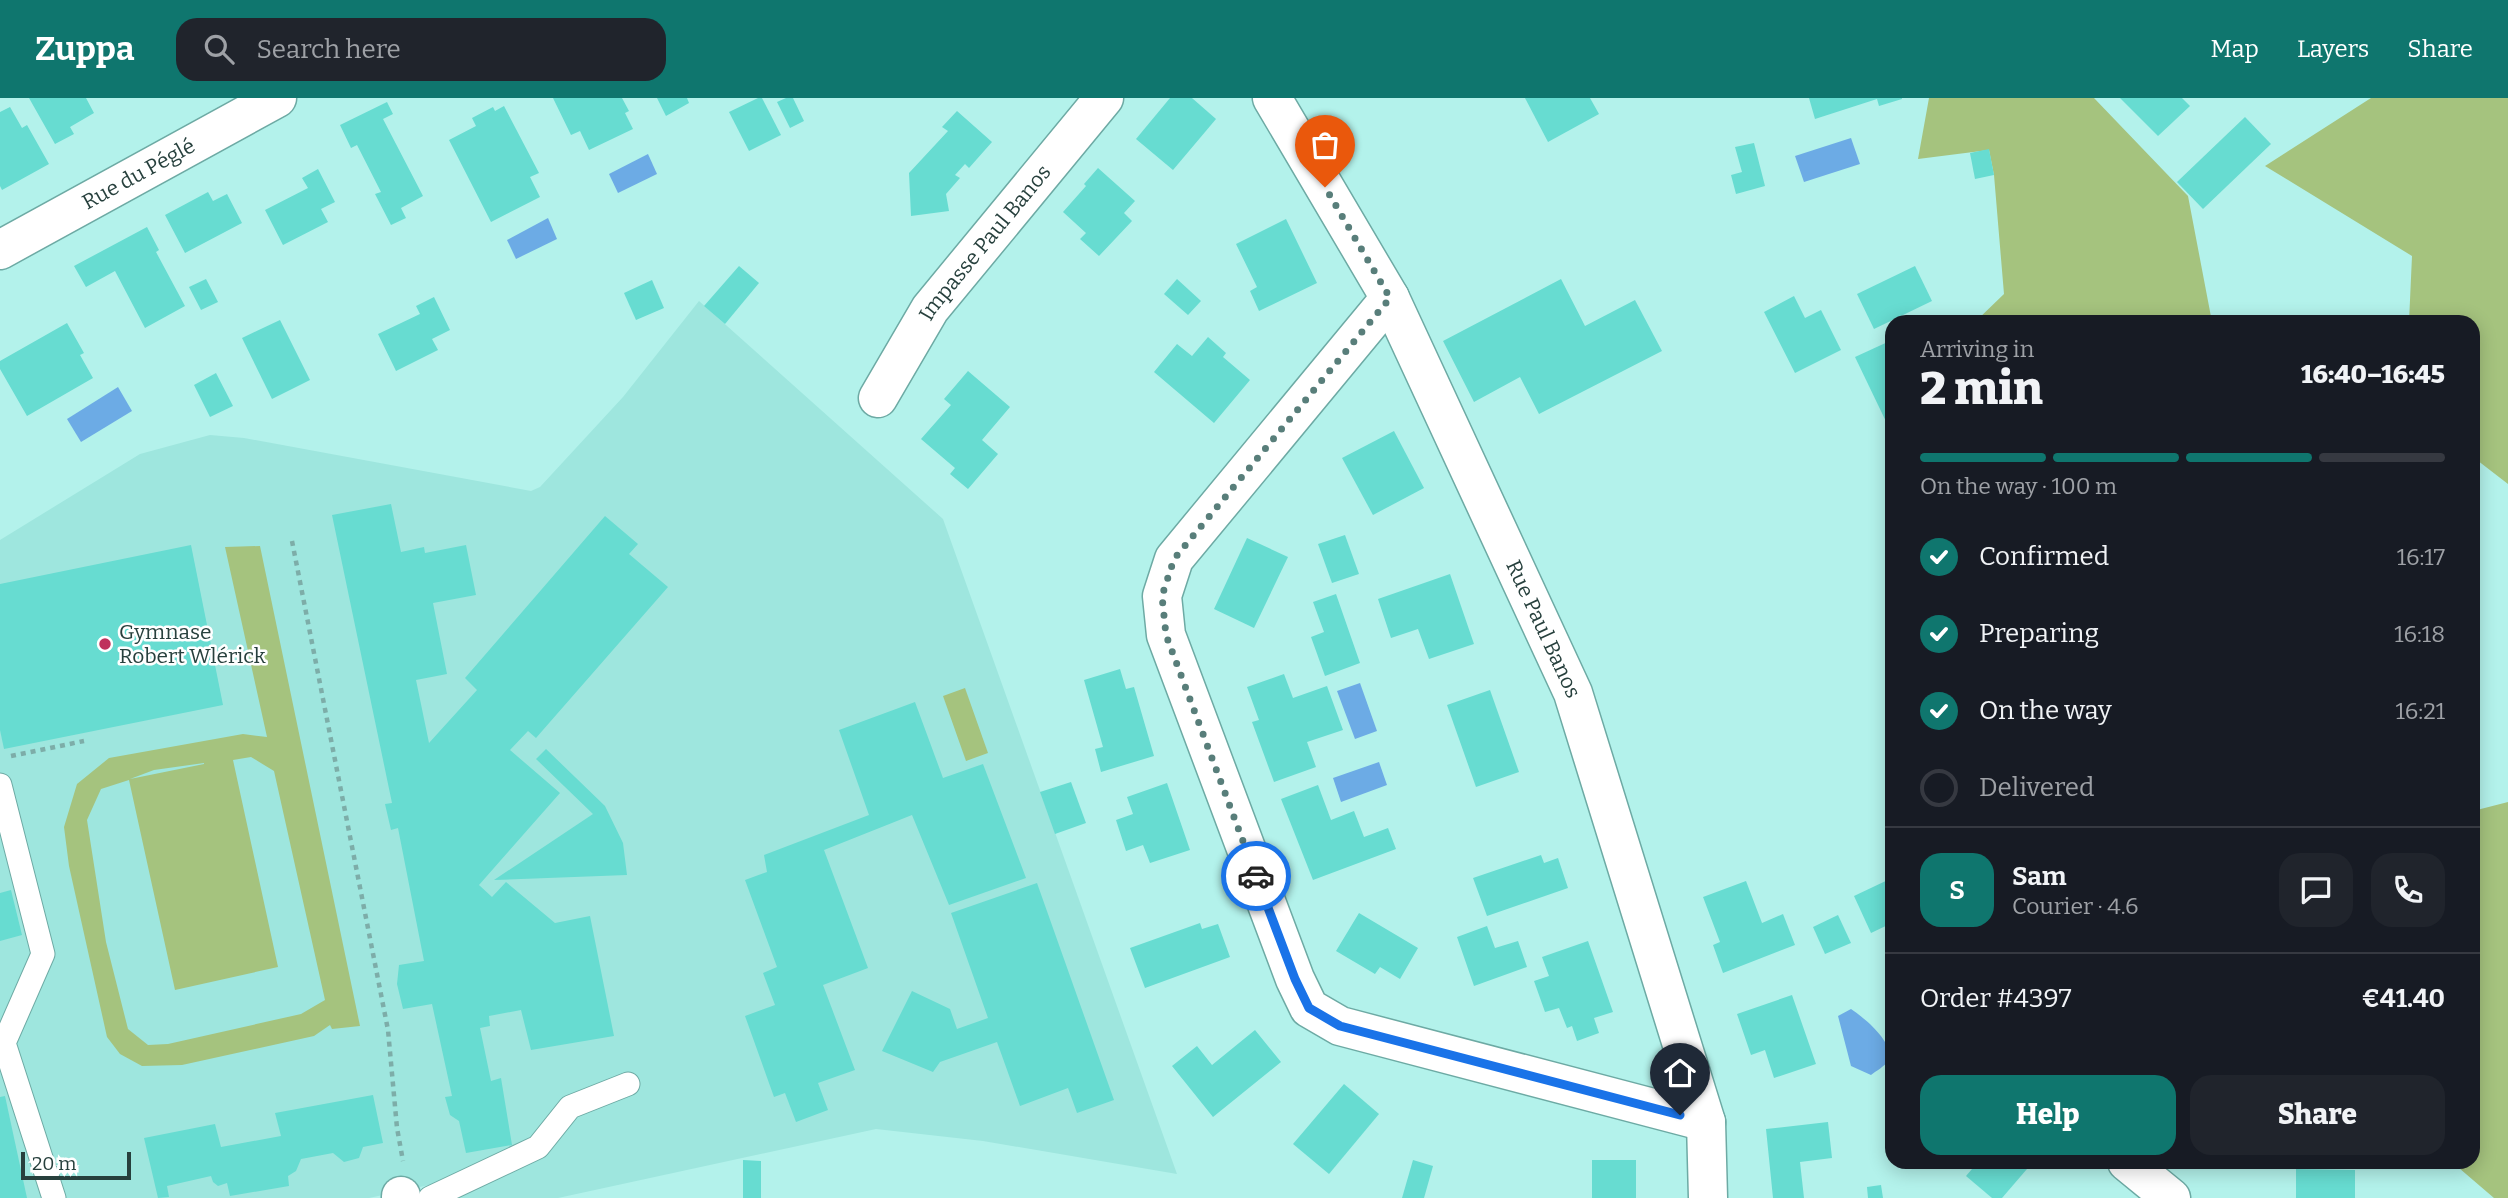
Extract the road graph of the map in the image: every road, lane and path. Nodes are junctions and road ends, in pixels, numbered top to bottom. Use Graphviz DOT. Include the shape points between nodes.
graph roads {
  1 [pos="277,98"];
  2 [pos="1104,98"];
  3 [pos="1272,98"];
  4 [pos="0,250"];
  5 [pos="1390,298"];
  6 [pos="878,398"];
  7 [pos="292,541"];
  8 [pos="84,741"];
  9 [pos="6,757"];
  10 [pos="0,785"];
  11 [pos="2,1042"];
  12 [pos="628,1084"];
  13 [pos="1706,1122"];
  14 [pos="2136,1169"];
  15 [pos="411,1197"];
  16 [pos="54,1198"];
  17 [pos="1708,1198"];
  18 [pos="2171,1198"];
  1 -- 4 [label="street, Rue du Péglé"];
  2 -- 6 [label="street, Impasse Paul Banos" via="930,309"];
  3 -- 5 [label="street, Rue Paul Banos"];
  5 -- 13 [label="street, Rue Paul Banos" via="1573,693"];
  5 -- 13 [label="street" via="1174,559 1162,596 1166,635 1295,979 1309,1008 1340,1026"];
  7 -- 15 [label="path" via="388,1030 397,1128"];
  8 -- 9 [label="path"];
  10 -- 11 [label="lane" via="43,954"];
  11 -- 16 [label="lane"];
  12 -- 15 [label="lane" via="570,1107 538,1147"];
  13 -- 17 [label="street, Rue Paul Banos"];
  14 -- 18 [label="street"];
}
